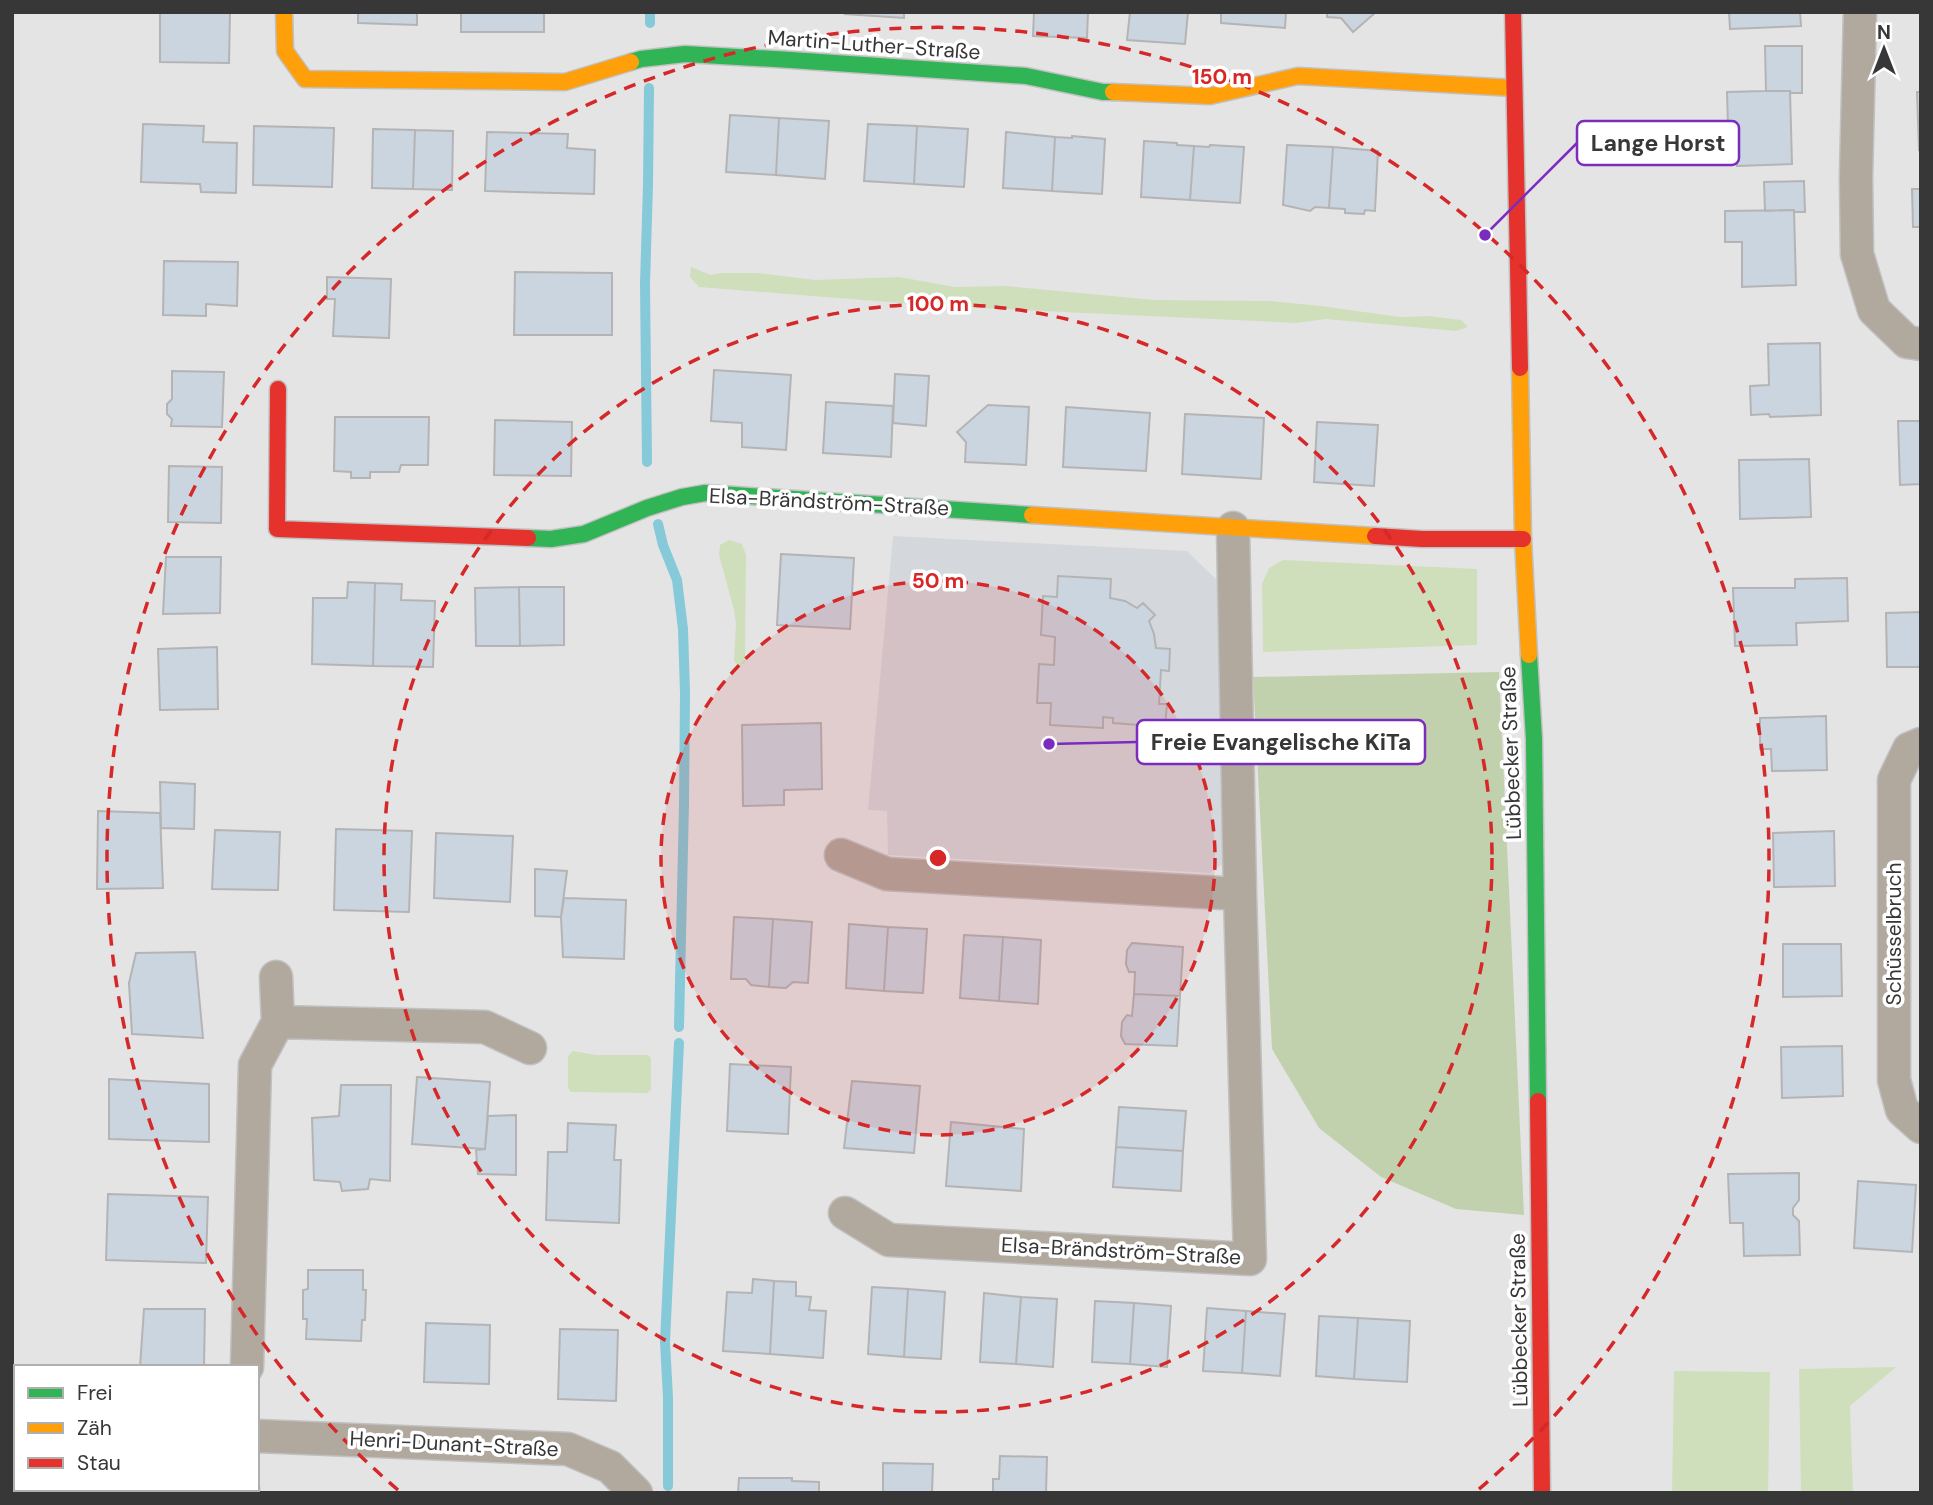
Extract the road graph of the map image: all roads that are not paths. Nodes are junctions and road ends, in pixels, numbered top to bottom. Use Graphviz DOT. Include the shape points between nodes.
graph roads {
  1 [pos="284,12"];
  2 [pos="1513,12"];
  3 [pos="1860,12"];
  4 [pos="1514,88"];
  5 [pos="1921,344"];
  6 [pos="278,389"];
  7 [pos="1233,528"];
  8 [pos="1523,539"];
  9 [pos="1921,744"];
  10 [pos="841,855"];
  11 [pos="1240,894"];
  12 [pos="276,977"];
  13 [pos="278,1022"];
  14 [pos="530,1048"];
  15 [pos="1921,1126"];
  16 [pos="845,1213"];
  17 [pos="247,1365"];
  18 [pos="259,1436"];
  19 [pos="636,1493"];
  20 [pos="1542,1493"];
  1 -- 4 [label="street, Martin-Luther-Straße" via="285,51 305,79 565,82 641,59 685,54 1026,76 1103,92 1210,96 1298,76"];
  2 -- 4 [label="street, Lübbecker Straße"];
  3 -- 5 [label="street" via="1857,254 1874,310 1907,342"];
  4 -- 8 [label="street, Lübbecker Straße"];
  6 -- 7 [label="street, Elsa-Brändström-Straße" via="277,529 551,539 584,534 647,508 705,493"];
  7 -- 8 [label="street, Elsa-Brändström-Straße"];
  7 -- 11 [label="street, Elsa-Brändström-Straße"];
  8 -- 20 [label="street, Lübbecker Straße" via="1534,739"];
  9 -- 15 [label="street, Schüsselbruch" via="1909,749 1894,779 1894,1080 1902,1110"];
  10 -- 11 [label="street" via="887,874"];
  11 -- 16 [label="street, Elsa-Brändström-Straße" via="1251,1259 889,1240"];
  12 -- 13 [label="street"];
  13 -- 14 [label="street" via="485,1027"];
  13 -- 17 [label="street" via="255,1065"];
  18 -- 19 [label="street, Henri-Dunant-Straße" via="568,1449 610,1467"];
}
